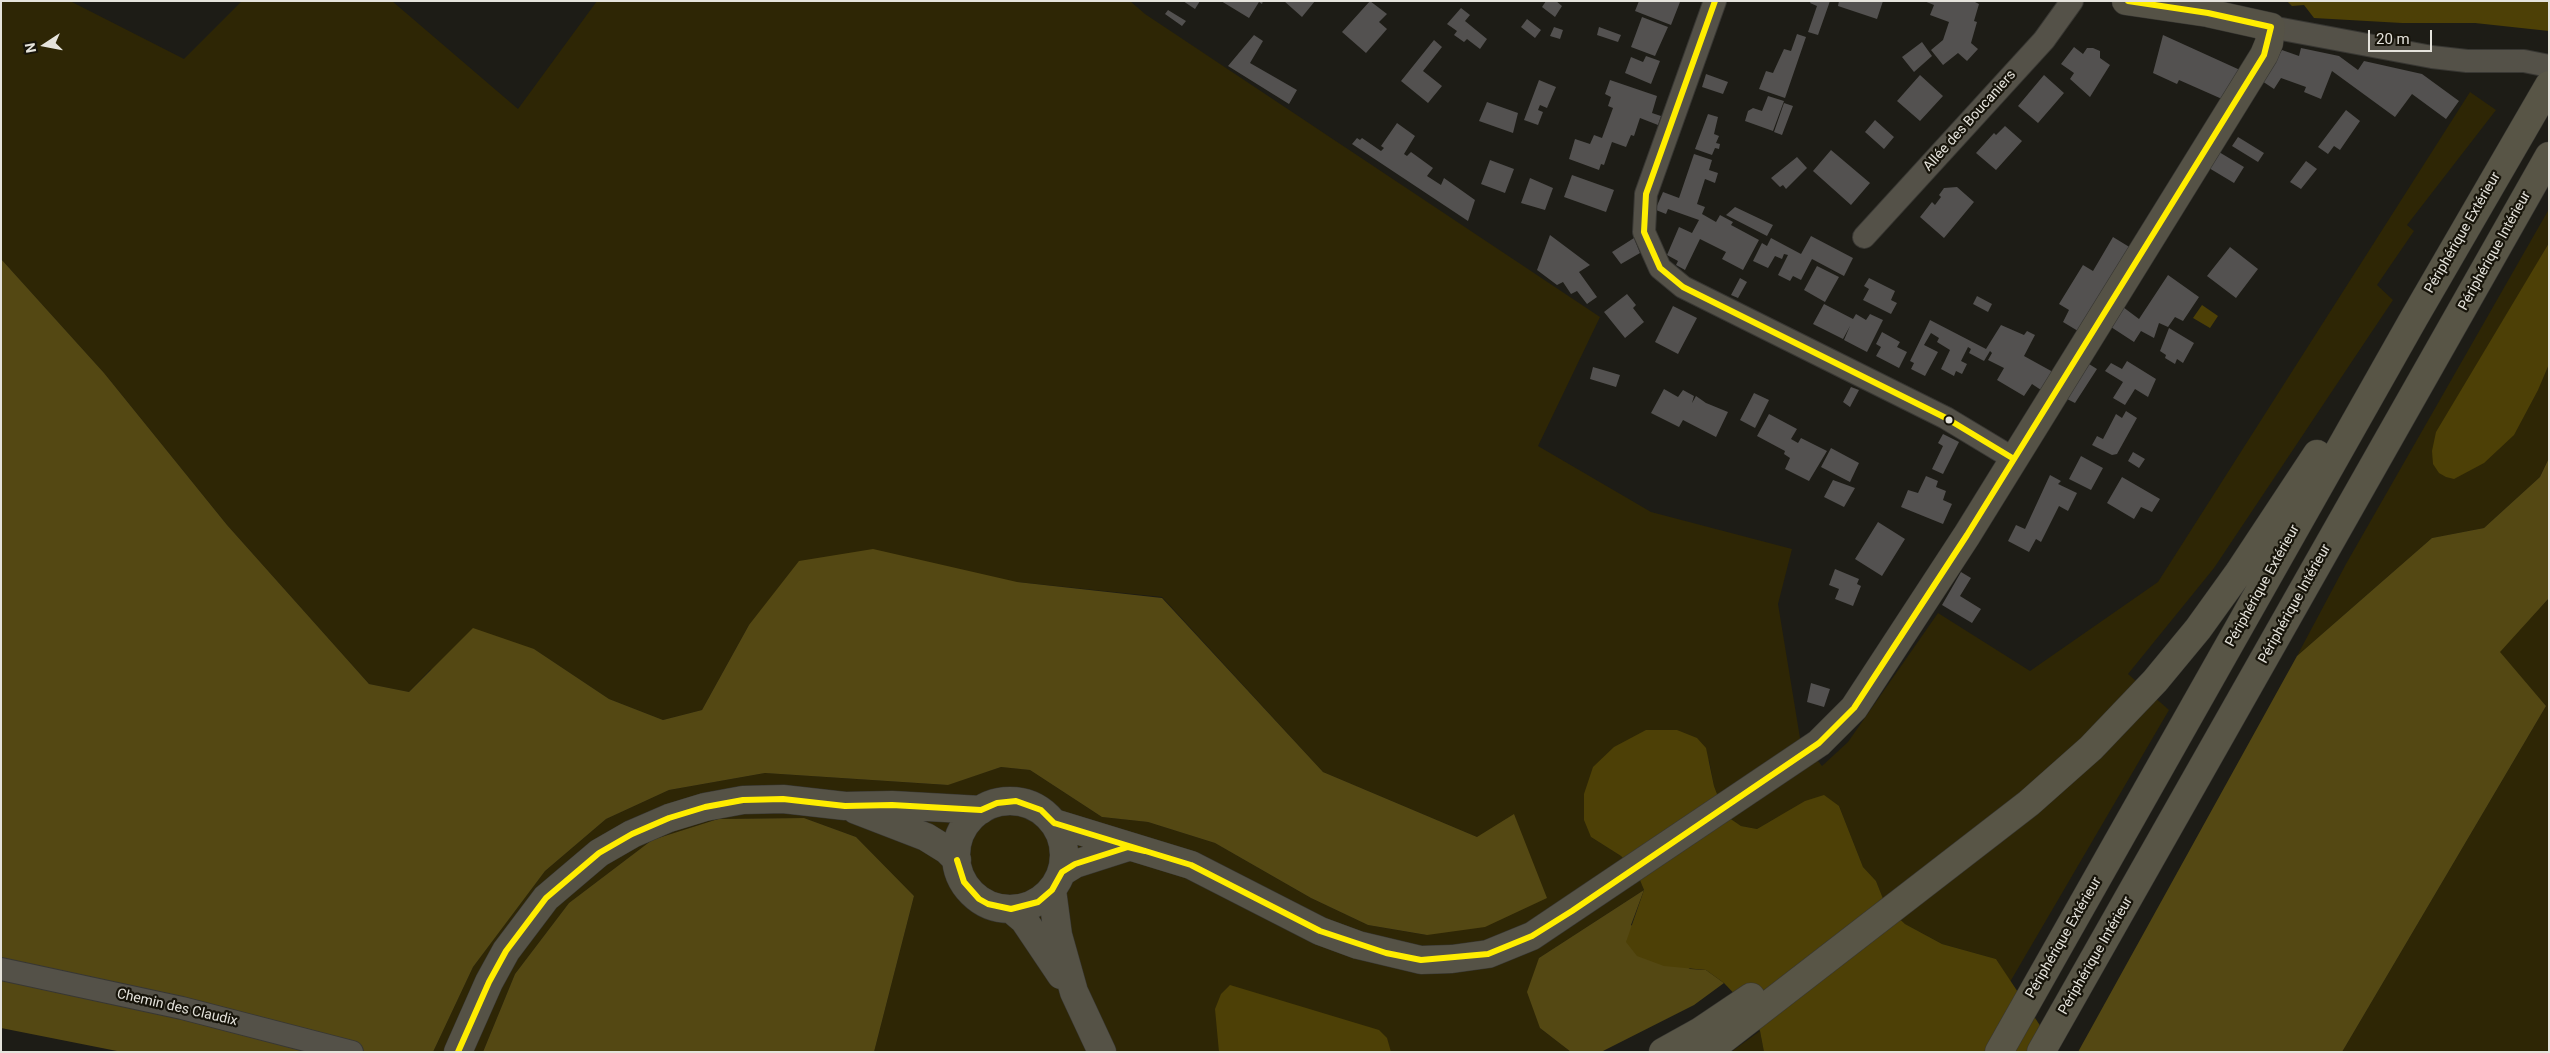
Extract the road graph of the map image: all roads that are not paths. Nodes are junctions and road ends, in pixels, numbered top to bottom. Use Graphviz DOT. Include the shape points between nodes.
graph roads {
  1 [pos="1715,1"];
  2 [pos="2072,1"];
  3 [pos="2126,1"];
  4 [pos="2271,27"];
  5 [pos="2549,66"];
  6 [pos="2549,85"];
  7 [pos="2549,156"];
  8 [pos="1864,237"];
  9 [pos="2414,318"];
  10 [pos="2014,459"];
  11 [pos="845,806"];
  12 [pos="981,810"];
  13 [pos="1054,823"];
  14 [pos="1136,849"];
  15 [pos="957,860"];
  16 [pos="1057,881"];
  17 [pos="1011,909"];
  18 [pos="1,969"];
  19 [pos="1074,992"];
  20 [pos="1715,1038"];
  21 [pos="352,1052"];
  22 [pos="458,1052"];
  23 [pos="1102,1052"];
  24 [pos="1663,1052"];
  25 [pos="1999,1052"];
  26 [pos="2041,1052"];
  1 -- 10 [label="street" via="1646,194 1644,232 1660,268 1683,287 1946,418"];
  2 -- 8 [label="street, Allée des Boucaniers" via="2044,40"];
  3 -- 4 [label="street" via="2208,12"];
  4 -- 5 [label="street" via="2432,57 2524,61"];
  4 -- 10 [label="street" via="2264,55"];
  6 -- 9 [label="highway, Périphérique Extérieur"];
  7 -- 26 [label="highway, Périphérique Intérieur"];
  9 -- 20 [label="highway" via="2393,331 2298,485 2239,572 2198,629 2120,720 2061,777 1849,940 1820,946 1756,994"];
  9 -- 25 [label="highway, Périphérique Extérieur"];
  10 -- 14 [label="street" via="1875,678 1841,724 1737,800 1572,911 1513,945 1488,954 1421,960 1386,953 1320,931 1191,865 1159,853"];
  11 -- 12 [label="street"];
  11 -- 15 [label="street" via="926,837"];
  11 -- 22 [label="street" via="783,799 743,800 705,807 632,834 599,853 546,898 506,951"];
  12 -- 13 [label="street" via="997,803 1016,801 1041,810"];
  12 -- 15 [label="street" via="968,821 960,835"];
  13 -- 14 [label="street"];
  13 -- 16 [label="street" via="1064,847"];
  14 -- 16 [label="street" via="1075,864"];
  15 -- 17 [label="street" via="964,882 979,899"];
  16 -- 17 [label="street" via="1038,902"];
  16 -- 19 [label="street" via="1058,934"];
  17 -- 19 [label="street" via="1034,934"];
  18 -- 21 [label="street, Chemin des Claudix" via="182,1008"];
  19 -- 23 [label="street"];
  20 -- 24 [label="highway"];
}
